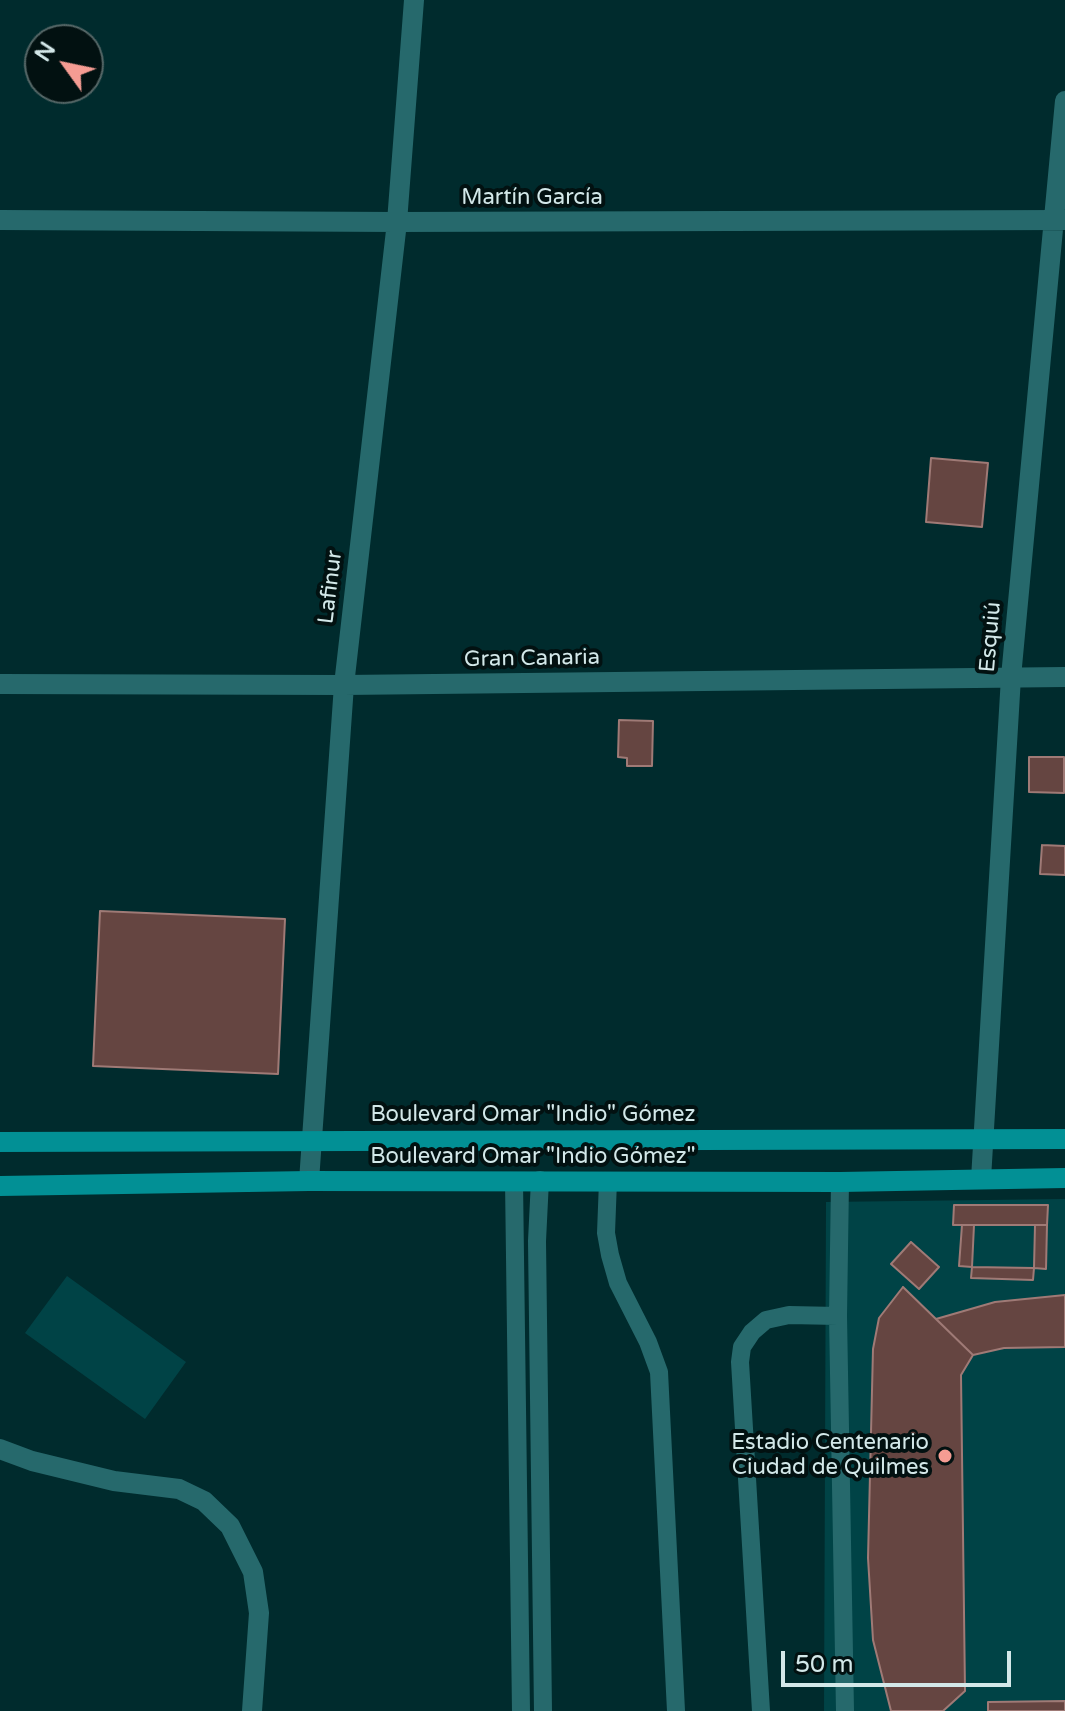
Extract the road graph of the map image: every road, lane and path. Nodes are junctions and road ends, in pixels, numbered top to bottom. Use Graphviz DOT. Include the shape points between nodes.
graph roads {
  1 [pos="414,0"];
  2 [pos="1065,101"];
  3 [pos="0,220"];
  4 [pos="1060,220"];
  5 [pos="397,222"];
  6 [pos="1011,677"];
  7 [pos="1065,677"];
  8 [pos="0,684"];
  9 [pos="344,685"];
  10 [pos="312,1139"];
  11 [pos="1065,1139"];
  12 [pos="981,1140"];
  13 [pos="0,1142"];
  14 [pos="1065,1178"];
  15 [pos="981,1179"];
  16 [pos="540,1180"];
  17 [pos="309,1181"];
  18 [pos="514,1181"];
  19 [pos="608,1181"];
  20 [pos="840,1182"];
  21 [pos="0,1186"];
  22 [pos="838,1316"];
  23 [pos="0,1449"];
  24 [pos="252,1711"];
  25 [pos="521,1711"];
  26 [pos="543,1711"];
  27 [pos="676,1711"];
  28 [pos="761,1711"];
  29 [pos="845,1711"];
  1 -- 5 [label="street, Lafinur"];
  2 -- 4 [label="street, Esquiú"];
  3 -- 5 [label="street, Martín García"];
  4 -- 5 [label="street, Martín García"];
  4 -- 6 [label="street, Esquiú"];
  5 -- 9 [label="street, Lafinur"];
  6 -- 7 [label="street, Gran Canaria"];
  6 -- 9 [label="street, Gran Canaria"];
  6 -- 12 [label="street, Esquiú"];
  8 -- 9 [label="street, Gran Canaria"];
  9 -- 10 [label="street, Lafinur"];
  10 -- 12 [label="main road, Boulevard Omar \"Indio\" Gómez"];
  10 -- 13 [label="main road, Boulevard Omar \"Indio\" Gómez"];
  10 -- 17 [label="street, Lafinur"];
  11 -- 12 [label="main road, Boulevard Omar \"Indio\" Gómez"];
  12 -- 15 [label="street, Esquiú"];
  14 -- 15 [label="main road, Boulevard Omar \"Indio Gómez\""];
  15 -- 20 [label="main road, Boulevard Omar \"Indio Gómez\""];
  16 -- 18 [label="main road, Boulevard Omar \"Indio Gómez\""];
  16 -- 19 [label="main road, Boulevard Omar \"Indio Gómez\""];
  16 -- 26 [label="lane"];
  17 -- 18 [label="main road, Boulevard Omar \"Indio Gómez\""];
  17 -- 21 [label="main road, Boulevard Omar \"Indio Gómez\""];
  18 -- 25 [label="lane"];
  19 -- 20 [label="main road, Boulevard Omar \"Indio Gómez\""];
  19 -- 27 [label="lane" via="610,1255 659,1372"];
  20 -- 22 [label="lane"];
  22 -- 28 [label="lane" via="766,1320 742,1347"];
  22 -- 29 [label="lane"];
  23 -- 24 [label="street" via="114,1481 179,1489 204,1501 230,1526 253,1572 259,1613"];
}
